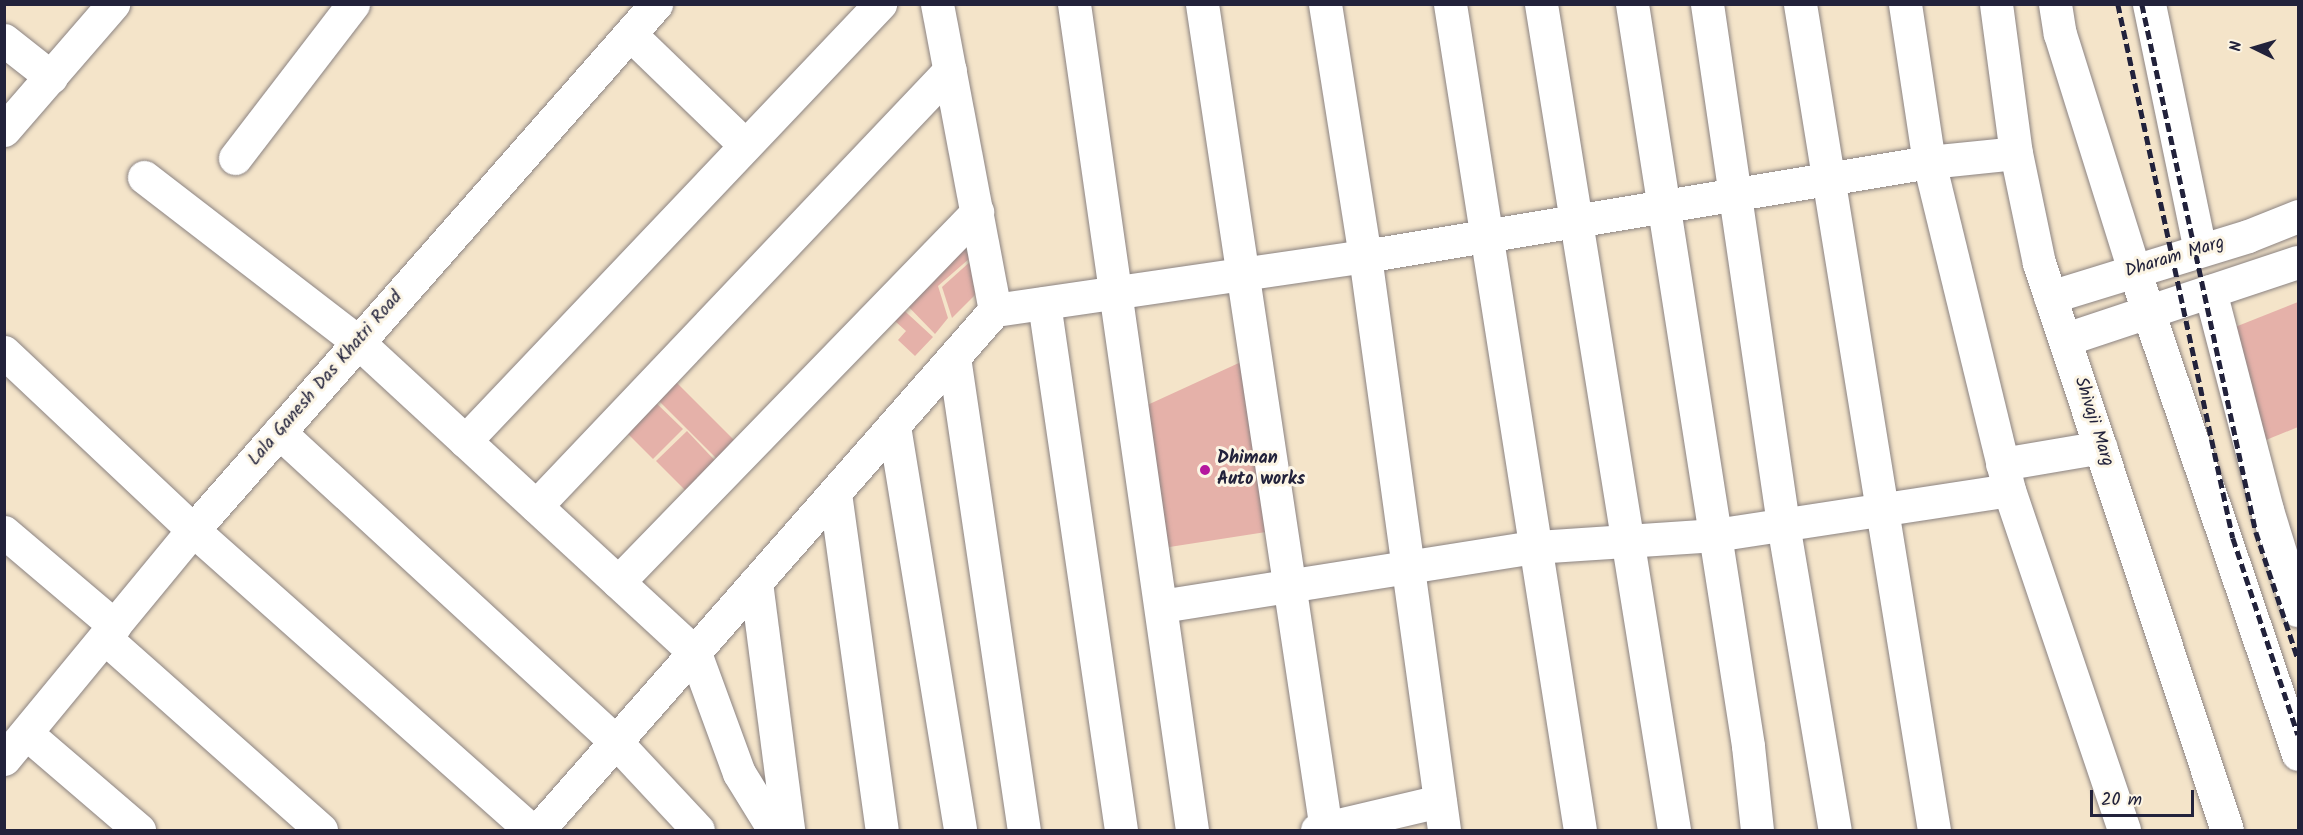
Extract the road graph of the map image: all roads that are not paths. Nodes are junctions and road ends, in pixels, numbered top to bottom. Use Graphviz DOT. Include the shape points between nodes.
graph roads {
  1 [pos="113,4"];
  2 [pos="353,4"];
  3 [pos="656,4"];
  4 [pos="880,4"];
  5 [pos="937,4"];
  6 [pos="1074,4"];
  7 [pos="1202,4"];
  8 [pos="1324,4"];
  9 [pos="1450,4"];
  10 [pos="1541,4"];
  11 [pos="1632,4"];
  12 [pos="1707,4"];
  13 [pos="1800,4"];
  14 [pos="1905,4"];
  15 [pos="1996,4"];
  16 [pos="2055,4"];
  17 [pos="2149,4"];
  18 [pos="630,34"];
  19 [pos="4,40"];
  20 [pos="951,70"];
  21 [pos="51,77"];
  22 [pos="4,130"];
  23 [pos="745,146"];
  24 [pos="2016,153"];
  25 [pos="235,158"];
  26 [pos="1929,162"];
  27 [pos="144,177"];
  28 [pos="1827,180"];
  29 [pos="1737,194"];
  30 [pos="1662,207"];
  31 [pos="977,212"];
  32 [pos="2298,216"];
  33 [pos="1574,222"];
  34 [pos="1485,236"];
  35 [pos="2200,250"];
  36 [pos="1365,256"];
  37 [pos="2298,262"];
  38 [pos="2134,270"];
  39 [pos="1244,274"];
  40 [pos="2210,291"];
  41 [pos="1116,292"];
  42 [pos="2050,297"];
  43 [pos="1044,303"];
  44 [pos="995,310"];
  45 [pos="2148,312"];
  46 [pos="2066,339"];
  47 [pos="358,342"];
  48 [pos="4,352"];
  49 [pos="954,357"];
  50 [pos="894,426"];
  51 [pos="279,432"];
  52 [pos="465,441"];
  53 [pos="2101,447"];
  54 [pos="2006,477"];
  55 [pos="835,493"];
  56 [pos="536,506"];
  57 [pos="1879,510"];
  58 [pos="1783,524"];
  59 [pos="193,530"];
  60 [pos="1714,535"];
  61 [pos="1628,538"];
  62 [pos="7,539"];
  63 [pos="1535,547"];
  64 [pos="1407,566"];
  65 [pos="618,582"];
  66 [pos="756,582"];
  67 [pos="1288,585"];
  68 [pos="1161,606"];
  69 [pos="2298,610"];
  70 [pos="110,632"];
  71 [pos="695,652"];
  72 [pos="26,734"];
  73 [pos="616,742"];
  74 [pos="2298,754"];
  75 [pos="4,759"];
  76 [pos="1442,816"];
  77 [pos="542,829"];
  78 [pos="1323,830"];
  79 [pos="139,831"];
  80 [pos="321,831"];
  81 [pos="698,831"];
  82 [pos="774,831"];
  83 [pos="788,831"];
  84 [pos="882,831"];
  85 [pos="960,831"];
  86 [pos="1024,831"];
  87 [pos="1121,831"];
  88 [pos="1192,831"];
  89 [pos="1580,831"];
  90 [pos="1674,831"];
  91 [pos="1757,831"];
  92 [pos="1834,831"];
  93 [pos="1934,831"];
  94 [pos="2124,831"];
  95 [pos="2227,831"];
  1 -- 21 [label="street"];
  2 -- 25 [label="street"];
  3 -- 18 [label="street, Lala Ganesh Das Khatri Road"];
  4 -- 23 [label="street"];
  5 -- 20 [label="street"];
  6 -- 41 [label="street"];
  7 -- 39 [label="street"];
  8 -- 36 [label="street"];
  9 -- 34 [label="street"];
  10 -- 33 [label="street"];
  11 -- 30 [label="street"];
  12 -- 29 [label="street"];
  13 -- 28 [label="street"];
  14 -- 26 [label="street"];
  15 -- 24 [label="street, Shivaji Marg"];
  16 -- 38 [label="street" via="2060,34"];
  17 -- 35 [label="street"];
  18 -- 23 [label="street"];
  18 -- 47 [label="street, Lala Ganesh Das Khatri Road"];
  19 -- 21 [label="street"];
  20 -- 31 [label="street"];
  20 -- 56 [label="street"];
  21 -- 22 [label="street"];
  23 -- 52 [label="street"];
  24 -- 26 [label="street"];
  24 -- 42 [label="street, Shivaji Marg"];
  26 -- 28 [label="street"];
  26 -- 54 [label="street"];
  27 -- 47 [label="street"];
  28 -- 29 [label="street"];
  28 -- 57 [label="street"];
  29 -- 30 [label="street"];
  29 -- 58 [label="street"];
  30 -- 33 [label="street"];
  30 -- 60 [label="street"];
  31 -- 44 [label="street"];
  31 -- 65 [label="street"];
  32 -- 35 [label="street, Dharam Marg"];
  33 -- 34 [label="street"];
  33 -- 61 [label="street"];
  34 -- 36 [label="street"];
  34 -- 63 [label="street"];
  35 -- 38 [label="street, Dharam Marg"];
  36 -- 39 [label="street"];
  36 -- 64 [label="street"];
  37 -- 40 [label="street"];
  38 -- 42 [label="street, Dharam Marg"];
  38 -- 45 [label="street"];
  39 -- 41 [label="street"];
  39 -- 67 [label="street"];
  40 -- 45 [label="street"];
  40 -- 69 [label="street" via="2267,510"];
  41 -- 43 [label="street"];
  41 -- 68 [label="street"];
  42 -- 46 [label="street, Shivaji Marg"];
  43 -- 44 [label="street"];
  43 -- 87 [label="street"];
  44 -- 49 [label="street"];
  45 -- 46 [label="street"];
  45 -- 74 [label="street"];
  46 -- 53 [label="street, Shivaji Marg"];
  47 -- 51 [label="street, Lala Ganesh Das Khatri Road"];
  47 -- 52 [label="street"];
  48 -- 59 [label="street"];
  49 -- 50 [label="street"];
  49 -- 86 [label="street"];
  50 -- 55 [label="street"];
  50 -- 85 [label="street"];
  51 -- 59 [label="street, Lala Ganesh Das Khatri Road"];
  51 -- 73 [label="street"];
  52 -- 56 [label="street"];
  53 -- 54 [label="street"];
  53 -- 95 [label="street, Shivaji Marg"];
  54 -- 57 [label="street"];
  54 -- 94 [label="street"];
  55 -- 66 [label="street"];
  55 -- 84 [label="street"];
  56 -- 65 [label="street"];
  57 -- 58 [label="street"];
  57 -- 93 [label="street"];
  58 -- 60 [label="street"];
  58 -- 92 [label="street"];
  59 -- 70 [label="street, Lala Ganesh Das Khatri Road"];
  59 -- 77 [label="street"];
  60 -- 61 [label="street"];
  60 -- 91 [label="street"];
  61 -- 63 [label="street"];
  61 -- 90 [label="street"];
  62 -- 70 [label="street"];
  63 -- 64 [label="street"];
  63 -- 89 [label="street"];
  64 -- 67 [label="street"];
  64 -- 76 [label="street"];
  65 -- 71 [label="street"];
  66 -- 71 [label="street"];
  66 -- 83 [label="street"];
  67 -- 68 [label="street"];
  67 -- 78 [label="street"];
  68 -- 88 [label="street"];
  70 -- 72 [label="street, Lala Ganesh Das Khatri Road"];
  70 -- 80 [label="street"];
  71 -- 73 [label="street"];
  71 -- 82 [label="street" via="739,773"];
  72 -- 75 [label="street, Lala Ganesh Das Khatri Road"];
  72 -- 79 [label="street"];
  73 -- 77 [label="street"];
  73 -- 81 [label="street"];
  76 -- 78 [label="street"];
}
